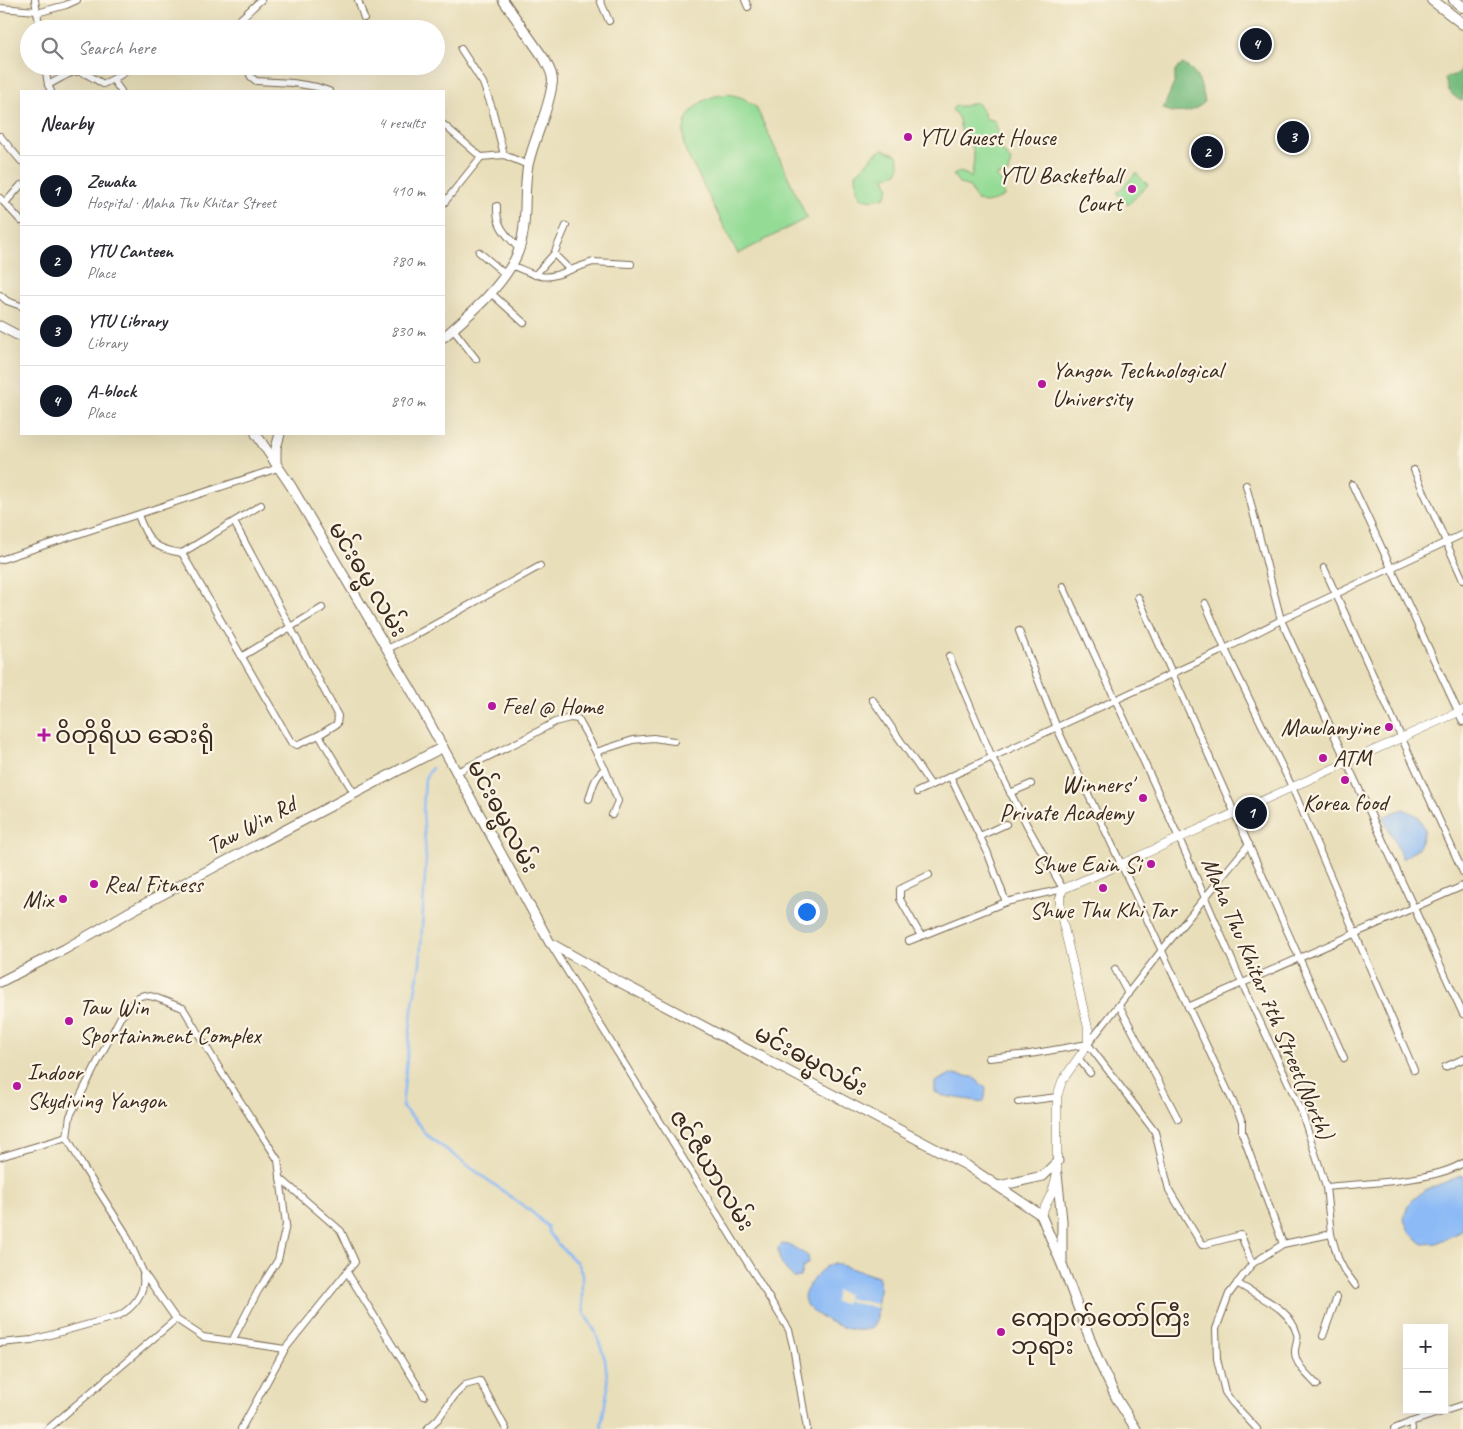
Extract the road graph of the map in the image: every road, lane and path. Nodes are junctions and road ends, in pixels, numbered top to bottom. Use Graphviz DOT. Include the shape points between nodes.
graph roads {
  1 [pos="35,0"];
  2 [pos="77,0"];
  3 [pos="261,0"];
  4 [pos="358,0"];
  5 [pos="503,0"];
  6 [pos="600,0"];
  7 [pos="1433,0"];
  8 [pos="1454,0"];
  9 [pos="1463,7"];
  10 [pos="0,8"];
  11 [pos="37,12"];
  12 [pos="364,18"];
  13 [pos="38,20"];
  14 [pos="240,20"];
  15 [pos="609,21"];
  16 [pos="1463,24"];
  17 [pos="461,50"];
  18 [pos="47,75"];
  19 [pos="68,75"];
  20 [pos="90,75"];
  21 [pos="120,75"];
  22 [pos="250,75"];
  23 [pos="113,80"];
  24 [pos="50,88"];
  25 [pos="120,90"];
  26 [pos="326,90"];
  27 [pos="445,126"];
  28 [pos="0,136"];
  29 [pos="504,155"];
  30 [pos="481,157"];
  31 [pos="20,160"];
  32 [pos="528,165"];
  33 [pos="20,186"];
  34 [pos="0,198"];
  35 [pos="445,202"];
  36 [pos="5,203"];
  37 [pos="497,206"];
  38 [pos="20,220"];
  39 [pos="566,226"];
  40 [pos="519,250"];
  41 [pos="479,252"];
  42 [pos="554,254"];
  43 [pos="631,264"];
  44 [pos="511,265"];
  45 [pos="570,270"];
  46 [pos="505,274"];
  47 [pos="535,275"];
  48 [pos="491,293"];
  49 [pos="0,294"];
  50 [pos="20,306"];
  51 [pos="524,323"];
  52 [pos="0,326"];
  53 [pos="453,329"];
  54 [pos="20,336"];
  55 [pos="445,336"];
  56 [pos="476,359"];
  57 [pos="257,435"];
  58 [pos="280,435"];
  59 [pos="277,466"];
  60 [pos="1414,470"];
  61 [pos="1352,484"];
  62 [pos="1246,485"];
  63 [pos="261,505"];
  64 [pos="138,515"];
  65 [pos="234,522"];
  66 [pos="1463,534"];
  67 [pos="1447,543"];
  68 [pos="182,553"];
  69 [pos="0,560"];
  70 [pos="540,566"];
  71 [pos="1324,568"];
  72 [pos="1391,569"];
  73 [pos="1463,580"];
  74 [pos="1063,586"];
  75 [pos="1336,595"];
  76 [pos="1138,596"];
  77 [pos="1205,603"];
  78 [pos="322,608"];
  79 [pos="1281,620"];
  80 [pos="290,628"];
  81 [pos="1019,632"];
  82 [pos="387,649"];
  83 [pos="1225,649"];
  84 [pos="949,656"];
  85 [pos="241,657"];
  86 [pos="1172,673"];
  87 [pos="872,699"];
  88 [pos="1115,700"];
  89 [pos="1461,711"];
  90 [pos="1463,722"];
  91 [pos="1057,728"];
  92 [pos="319,735"];
  93 [pos="1403,738"];
  94 [pos="674,741"];
  95 [pos="443,747"];
  96 [pos="596,752"];
  97 [pos="992,757"];
  98 [pos="1347,763"];
  99 [pos="605,769"];
  100 [pos="456,772"];
  101 [pos="950,776"];
  102 [pos="1031,784"];
  103 [pos="931,785"];
  104 [pos="1292,787"];
  105 [pos="917,792"];
  106 [pos="354,793"];
  107 [pos="1010,793"];
  108 [pos="588,799"];
  109 [pos="1235,813"];
  110 [pos="612,815"];
  111 [pos="1006,824"];
  112 [pos="980,836"];
  113 [pos="1178,838"];
  114 [pos="1249,844"];
  115 [pos="1122,864"];
  116 [pos="1463,872"];
  117 [pos="930,875"];
  118 [pos="1463,886"];
  119 [pos="1063,889"];
  120 [pos="1206,898"];
  121 [pos="1006,902"];
  122 [pos="1413,908"];
  123 [pos="1356,933"];
  124 [pos="921,936"];
  125 [pos="909,940"];
  126 [pos="550,943"];
  127 [pos="1162,950"];
  128 [pos="1300,958"];
  129 [pos="1115,969"];
  130 [pos="0,982"];
  131 [pos="1242,983"];
  132 [pos="1128,994"];
  133 [pos="1119,1005"];
  134 [pos="1188,1007"];
  135 [pos="1463,1014"];
  136 [pos="1088,1044"];
  137 [pos="989,1058"];
  138 [pos="1079,1058"];
  139 [pos="1344,1058"];
  140 [pos="1463,1060"];
  141 [pos="1445,1067"];
  142 [pos="1414,1070"];
  143 [pos="1090,1073"];
  144 [pos="1057,1096"];
  145 [pos="1018,1102"];
  146 [pos="1178,1119"];
  147 [pos="67,1137"];
  148 [pos="0,1157"];
  149 [pos="1058,1162"];
  150 [pos="1463,1163"];
  151 [pos="1056,1174"];
  152 [pos="280,1178"];
  153 [pos="998,1186"];
  154 [pos="1326,1187"];
  155 [pos="1041,1216"];
  156 [pos="1331,1234"];
  157 [pos="1283,1244"];
  158 [pos="1252,1264"];
  159 [pos="1062,1265"];
  160 [pos="143,1272"];
  161 [pos="347,1272"];
  162 [pos="1237,1282"];
  163 [pos="1356,1286"];
  164 [pos="1337,1297"];
  165 [pos="176,1319"];
  166 [pos="1323,1336"];
  167 [pos="232,1341"];
  168 [pos="0,1343"];
  169 [pos="285,1349"];
  170 [pos="1317,1385"];
  171 [pos="424,1396"];
  172 [pos="1463,1405"];
  173 [pos="1410,1422"];
  174 [pos="48,1429"];
  175 [pos="241,1429"];
  176 [pos="427,1429"];
  177 [pos="506,1429"];
  178 [pos="807,1429"];
  179 [pos="1136,1429"];
  180 [pos="1257,1429"];
  181 [pos="1394,1429"];
  182 [pos="1412,1429"];
  1 -- 11 [label="street"];
  2 -- 11 [label="street"];
  3 -- 14 [label="street"];
  4 -- 12 [label="street"];
  5 -- 32 [label="main road" via="545,60 553,78"];
  6 -- 15 [label="street"];
  7 -- 16 [label="main road"];
  8 -- 9 [label="main road"];
  10 -- 11 [label="street"];
  11 -- 13 [label="street"];
  17 -- 29 [label="street" via="482,83"];
  18 -- 24 [label="street"];
  19 -- 24 [label="street"];
  20 -- 23 [label="street" via="103,84"];
  21 -- 23 [label="street"];
  22 -- 26 [label="street" via="256,81 293,83"];
  23 -- 25 [label="street"];
  27 -- 30 [label="street"];
  28 -- 31 [label="street"];
  29 -- 30 [label="street"];
  29 -- 32 [label="street"];
  30 -- 35 [label="street"];
  32 -- 40 [label="main road" via="524,229"];
  33 -- 36 [label="street"];
  34 -- 36 [label="street"];
  36 -- 38 [label="street"];
  37 -- 40 [label="street" via="499,226"];
  39 -- 42 [label="street"];
  40 -- 44 [label="main road"];
  41 -- 46 [label="street"];
  42 -- 45 [label="street"];
  42 -- 47 [label="street"];
  43 -- 45 [label="street" via="593,262"];
  44 -- 46 [label="main road"];
  44 -- 47 [label="street"];
  45 -- 47 [label="street" via="554,277"];
  46 -- 48 [label="main road"];
  48 -- 51 [label="street"];
  48 -- 53 [label="main road"];
  49 -- 50 [label="street"];
  52 -- 54 [label="main road"];
  53 -- 55 [label="main road"];
  53 -- 56 [label="street"];
  57 -- 59 [label="main road, မင်းဓမ္မ လမ်း"];
  58 -- 59 [label="main road" via="276,448"];
  59 -- 64 [label="street"];
  59 -- 82 [label="main road, မင်းဓမ္မ လမ်း"];
  60 -- 67 [label="street"];
  61 -- 72 [label="street"];
  62 -- 79 [label="street"];
  63 -- 65 [label="street"];
  64 -- 68 [label="street" via="151,541 165,550"];
  64 -- 69 [label="street"];
  65 -- 68 [label="street"];
  65 -- 80 [label="street"];
  66 -- 67 [label="street"];
  67 -- 72 [label="street"];
  67 -- 73 [label="street"];
  68 -- 85 [label="street"];
  70 -- 82 [label="street"];
  71 -- 75 [label="street"];
  72 -- 75 [label="street"];
  72 -- 89 [label="street"];
  74 -- 88 [label="street, Maha Thu Khitar 7th Street(North)"];
  75 -- 79 [label="street"];
  75 -- 93 [label="street"];
  76 -- 86 [label="street"];
  77 -- 83 [label="street"];
  78 -- 80 [label="street"];
  79 -- 83 [label="street"];
  79 -- 98 [label="street"];
  80 -- 85 [label="street"];
  80 -- 92 [label="street" via="338,716 337,724"];
  81 -- 91 [label="street"];
  82 -- 95 [label="main road, မင်းဓမ္မ လမ်း"];
  83 -- 86 [label="street"];
  83 -- 104 [label="street"];
  84 -- 97 [label="street"];
  85 -- 92 [label="street" via="291,742 297,745"];
  86 -- 88 [label="street"];
  86 -- 109 [label="street"];
  87 -- 103 [label="street"];
  88 -- 91 [label="street"];
  88 -- 113 [label="street, Maha Thu Khitar 7th Street(North)"];
  89 -- 90 [label="street"];
  89 -- 93 [label="street"];
  91 -- 97 [label="street"];
  91 -- 115 [label="street"];
  92 -- 106 [label="street"];
  93 -- 98 [label="street"];
  93 -- 116 [label="street"];
  94 -- 96 [label="street" via="654,738 633,740"];
  95 -- 100 [label="main road, မင်းဓမ္မလမ်း"];
  95 -- 106 [label="main road, Taw Win Rd"];
  96 -- 99 [label="street"];
  96 -- 100 [label="street" via="578,719 570,718 555,722"];
  97 -- 101 [label="street"];
  97 -- 107 [label="street"];
  98 -- 104 [label="street"];
  98 -- 122 [label="street"];
  99 -- 108 [label="street" via="592,786"];
  99 -- 110 [label="street" via="618,801"];
  100 -- 126 [label="main road, မင်းဓမ္မလမ်း"];
  101 -- 103 [label="street"];
  101 -- 112 [label="street"];
  102 -- 107 [label="street"];
  103 -- 105 [label="street"];
  104 -- 109 [label="street"];
  104 -- 123 [label="street"];
  106 -- 130 [label="main road, Taw Win Rd"];
  107 -- 119 [label="street"];
  109 -- 113 [label="street"];
  109 -- 114 [label="street"];
  111 -- 112 [label="street"];
  112 -- 121 [label="street"];
  113 -- 115 [label="street"];
  113 -- 120 [label="street, Maha Thu Khitar 7th Street(North)"];
  114 -- 120 [label="street"];
  114 -- 128 [label="street"];
  115 -- 119 [label="street"];
  115 -- 127 [label="street"];
  117 -- 124 [label="street" via="900,890 900,899"];
  118 -- 122 [label="street"];
  119 -- 121 [label="street"];
  119 -- 136 [label="street" via="1060,911 1088,1028"];
  120 -- 127 [label="street"];
  120 -- 131 [label="street, Maha Thu Khitar 7th Street(North)"];
  121 -- 124 [label="street"];
  122 -- 123 [label="street"];
  122 -- 135 [label="street"];
  123 -- 128 [label="street"];
  123 -- 142 [label="street"];
  124 -- 125 [label="street"];
  126 -- 153 [label="main road, မင်းဓမ္မလမ်း" via="880,1119"];
  126 -- 178 [label="street, ဇင်ဇီယာလမ်း" via="789,1330"];
  127 -- 132 [label="street"];
  127 -- 134 [label="street"];
  128 -- 131 [label="street"];
  128 -- 139 [label="street"];
  129 -- 132 [label="street"];
  131 -- 134 [label="street"];
  131 -- 154 [label="street, Maha Thu Khitar 7th Street(North)" via="1302,1110"];
  132 -- 133 [label="street"];
  133 -- 136 [label="street"];
  133 -- 146 [label="street"];
  134 -- 157 [label="street" via="1242,1121 1242,1133"];
  136 -- 137 [label="street"];
  136 -- 138 [label="street"];
  136 -- 158 [label="street" via="1155,1132 1169,1190 1202,1245 1241,1235"];
  138 -- 143 [label="street"];
  138 -- 144 [label="street" via="1062,1081"];
  140 -- 141 [label="street"];
  144 -- 145 [label="street"];
  144 -- 149 [label="street"];
  147 -- 148 [label="street"];
  147 -- 152 [label="street" via="70,1116 120,1018 138,997 144,995 183,1008 278,1160"];
  147 -- 160 [label="street" via="125,1232"];
  149 -- 151 [label="street"];
  149 -- 153 [label="main road" via="1043,1176"];
  150 -- 154 [label="street" via="1414,1178"];
  151 -- 155 [label="street"];
  151 -- 159 [label="main road" via="1062,1220"];
  152 -- 161 [label="street" via="341,1231 355,1262"];
  152 -- 167 [label="street" via="286,1225 278,1260"];
  153 -- 155 [label="main road, မင်းဓမ္မလမ်း"];
  154 -- 156 [label="street, Maha Thu Khitar 7th Street(North)"];
  155 -- 159 [label="main road"];
  156 -- 157 [label="street"];
  156 -- 163 [label="street, Maha Thu Khitar 7th Street(North)" via="1344,1270"];
  157 -- 158 [label="street"];
  158 -- 162 [label="street"];
  159 -- 179 [label="main road" via="1098,1360"];
  160 -- 165 [label="street"];
  160 -- 168 [label="street" via="144,1284 133,1306 118,1316 32,1340"];
  161 -- 169 [label="street"];
  161 -- 171 [label="street"];
  162 -- 170 [label="street" via="1282,1310 1298,1336 1295,1353 1300,1367"];
  162 -- 180 [label="street" via="1216,1329 1217,1359 1224,1392"];
  164 -- 166 [label="street"];
  165 -- 167 [label="street" via="203,1337"];
  165 -- 174 [label="street"];
  167 -- 169 [label="street"];
  169 -- 175 [label="street"];
  172 -- 173 [label="street"];
  173 -- 181 [label="street"];
  173 -- 182 [label="street"];
  176 -- 177 [label="street" via="455,1395 465,1386 480,1381"];
}
